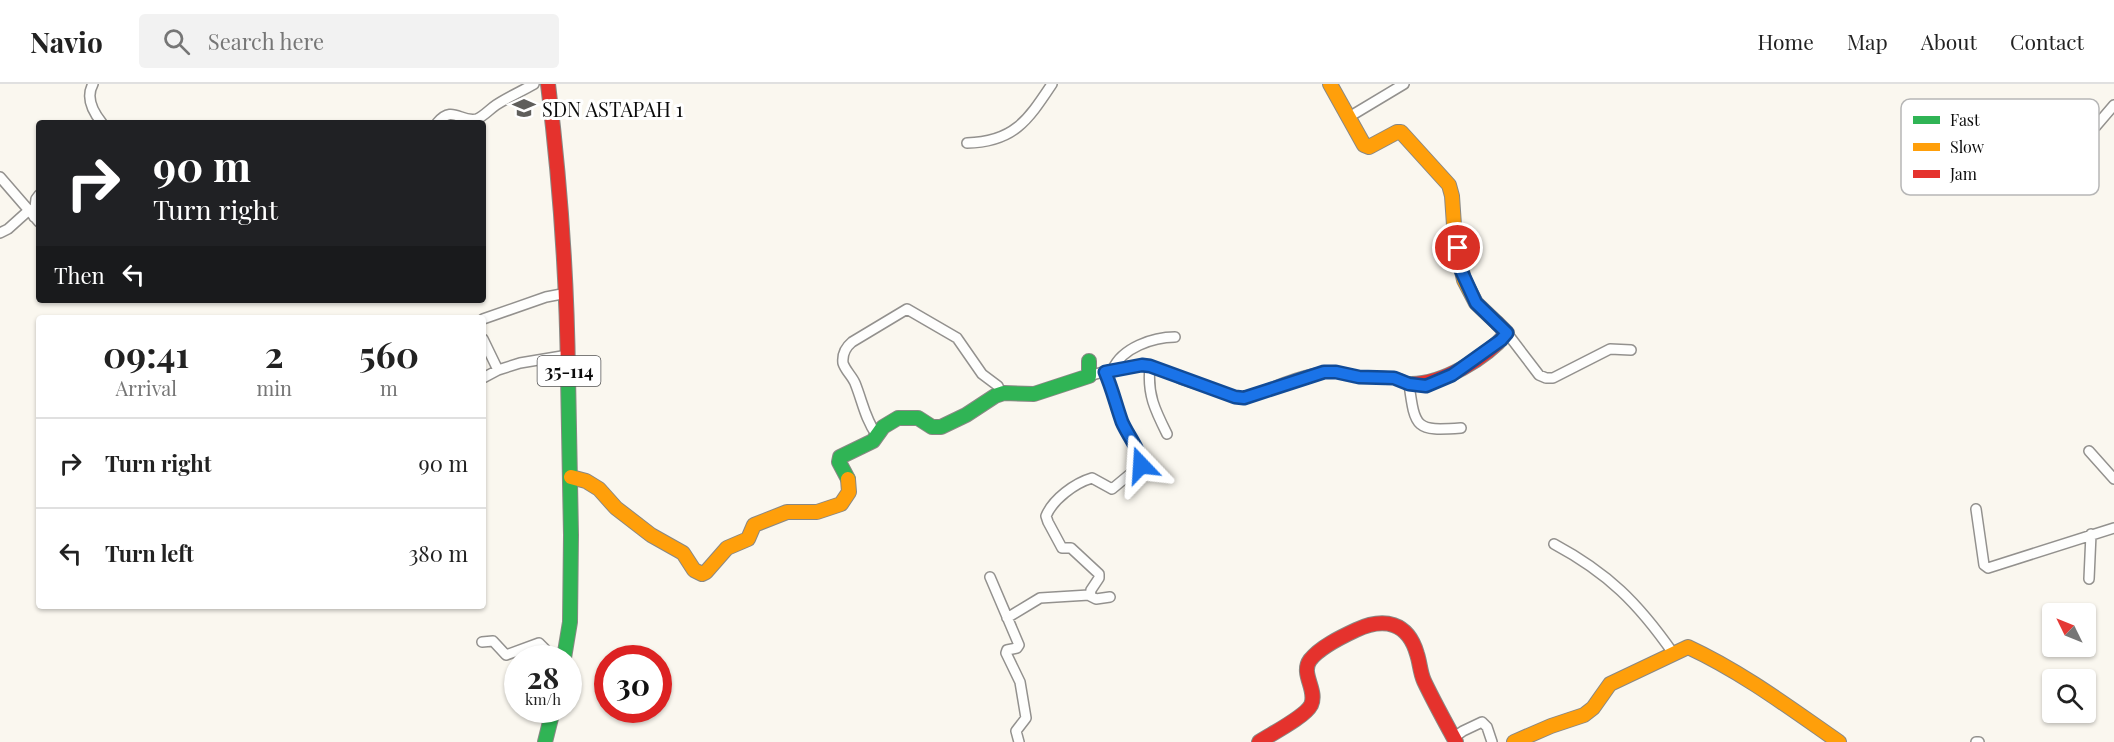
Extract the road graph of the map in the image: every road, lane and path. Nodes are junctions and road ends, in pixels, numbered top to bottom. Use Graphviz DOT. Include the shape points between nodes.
graph roads {
  1 [pos="93,84"];
  2 [pos="534,84"];
  3 [pos="548,84"];
  4 [pos="1052,84"];
  5 [pos="1330,84"];
  6 [pos="1404,84"];
  7 [pos="2114,105"];
  8 [pos="1349,117"];
  9 [pos="99,120"];
  10 [pos="441,120"];
  11 [pos="2099,122"];
  12 [pos="967,143"];
  13 [pos="0,177"];
  14 [pos="36,200"];
  15 [pos="34,217"];
  16 [pos="0,233"];
  17 [pos="567,293"];
  18 [pos="486,318"];
  19 [pos="1507,333"];
  20 [pos="1175,337"];
  21 [pos="486,345"];
  22 [pos="1631,350"];
  23 [pos="568,355"];
  24 [pos="1089,361"];
  25 [pos="1150,366"];
  26 [pos="498,370"];
  27 [pos="1109,370"];
  28 [pos="486,376"];
  29 [pos="1089,376"];
  30 [pos="1409,384"];
  31 [pos="1001,394"];
  32 [pos="1461,428"];
  33 [pos="1167,434"];
  34 [pos="878,435"];
  35 [pos="2089,451"];
  36 [pos="571,477"];
  37 [pos="2114,479"];
  38 [pos="1976,509"];
  39 [pos="2114,528"];
  40 [pos="2091,534"];
  41 [pos="1554,544"];
  42 [pos="990,577"];
  43 [pos="2089,579"];
  44 [pos="1089,595"];
  45 [pos="1110,597"];
  46 [pos="1007,618"];
  47 [pos="482,642"];
  48 [pos="565,645"];
  49 [pos="504,652"];
  50 [pos="1673,653"];
  51 [pos="550,723"];
  52 [pos="1454,740"];
  53 [pos="545,742"];
  54 [pos="1018,742"];
  55 [pos="1259,742"];
  56 [pos="1492,742"];
  57 [pos="1514,742"];
  58 [pos="1839,742"];
  1 -- 9 [label="street" via="89,97"];
  2 -- 10 [label="street" via="479,118 450,114"];
  3 -- 17 [label="street, 35-114"];
  4 -- 12 [label="street" via="1022,125 985,142"];
  5 -- 8 [label="street"];
  6 -- 8 [label="street"];
  7 -- 11 [label="street"];
  8 -- 19 [label="street" via="1366,147 1397,132 1403,133 1449,185 1464,280 1476,303"];
  13 -- 15 [label="street"];
  14 -- 15 [label="street"];
  15 -- 16 [label="street"];
  17 -- 18 [label="street"];
  17 -- 23 [label="street, 35-114"];
  19 -- 22 [label="street" via="1539,375 1548,378 1610,349"];
  19 -- 30 [label="street" via="1452,375 1426,386"];
  20 -- 27 [label="street" via="1156,339 1131,350"];
  21 -- 26 [label="street"];
  23 -- 26 [label="street"];
  23 -- 36 [label="street, 35-114"];
  24 -- 29 [label="street"];
  25 -- 27 [label="street"];
  25 -- 30 [label="street" via="1240,398 1324,372 1394,378"];
  25 -- 33 [label="street" via="1150,396"];
  26 -- 28 [label="street"];
  27 -- 29 [label="street"];
  27 -- 44 [label="street" via="1123,424 1141,465 1112,489 1092,478 1076,485 1046,516 1062,548 1071,548 1099,574"];
  29 -- 31 [label="street" via="1034,394"];
  30 -- 32 [label="street" via="1414,413 1423,427"];
  31 -- 34 [label="street" via="941,427 905,417 886,424"];
  31 -- 34 [label="street" via="957,338 907,309 852,342 844,354 844,366 854,381 866,418"];
  34 -- 36 [label="street" via="840,457 850,482 841,504 817,512 787,512 754,525 748,539 727,548 702,574 694,570 683,553 651,535 599,489"];
  35 -- 37 [label="street"];
  36 -- 48 [label="street, 35-114" via="570,605"];
  38 -- 40 [label="street" via="1984,565 1988,568"];
  39 -- 40 [label="street"];
  40 -- 43 [label="street"];
  41 -- 50 [label="street" via="1597,569 1637,606"];
  42 -- 46 [label="street"];
  44 -- 45 [label="street" via="1096,599"];
  44 -- 46 [label="street" via="1043,597"];
  46 -- 54 [label="street" via="1019,645 1007,650 1006,655 1020,682 1026,712 1025,721 1015,732"];
  47 -- 49 [label="street" via="493,640"];
  50 -- 57 [label="street" via="1610,684 1584,715"];
  50 -- 58 [label="street" via="1688,647 1716,660"];
  51 -- 53 [label="street"];
  52 -- 55 [label="street" via="1423,678 1410,637 1392,622 1384,621 1365,625 1310,660 1307,665 1311,705"];
  52 -- 56 [label="street" via="1463,731 1482,723"];
}
